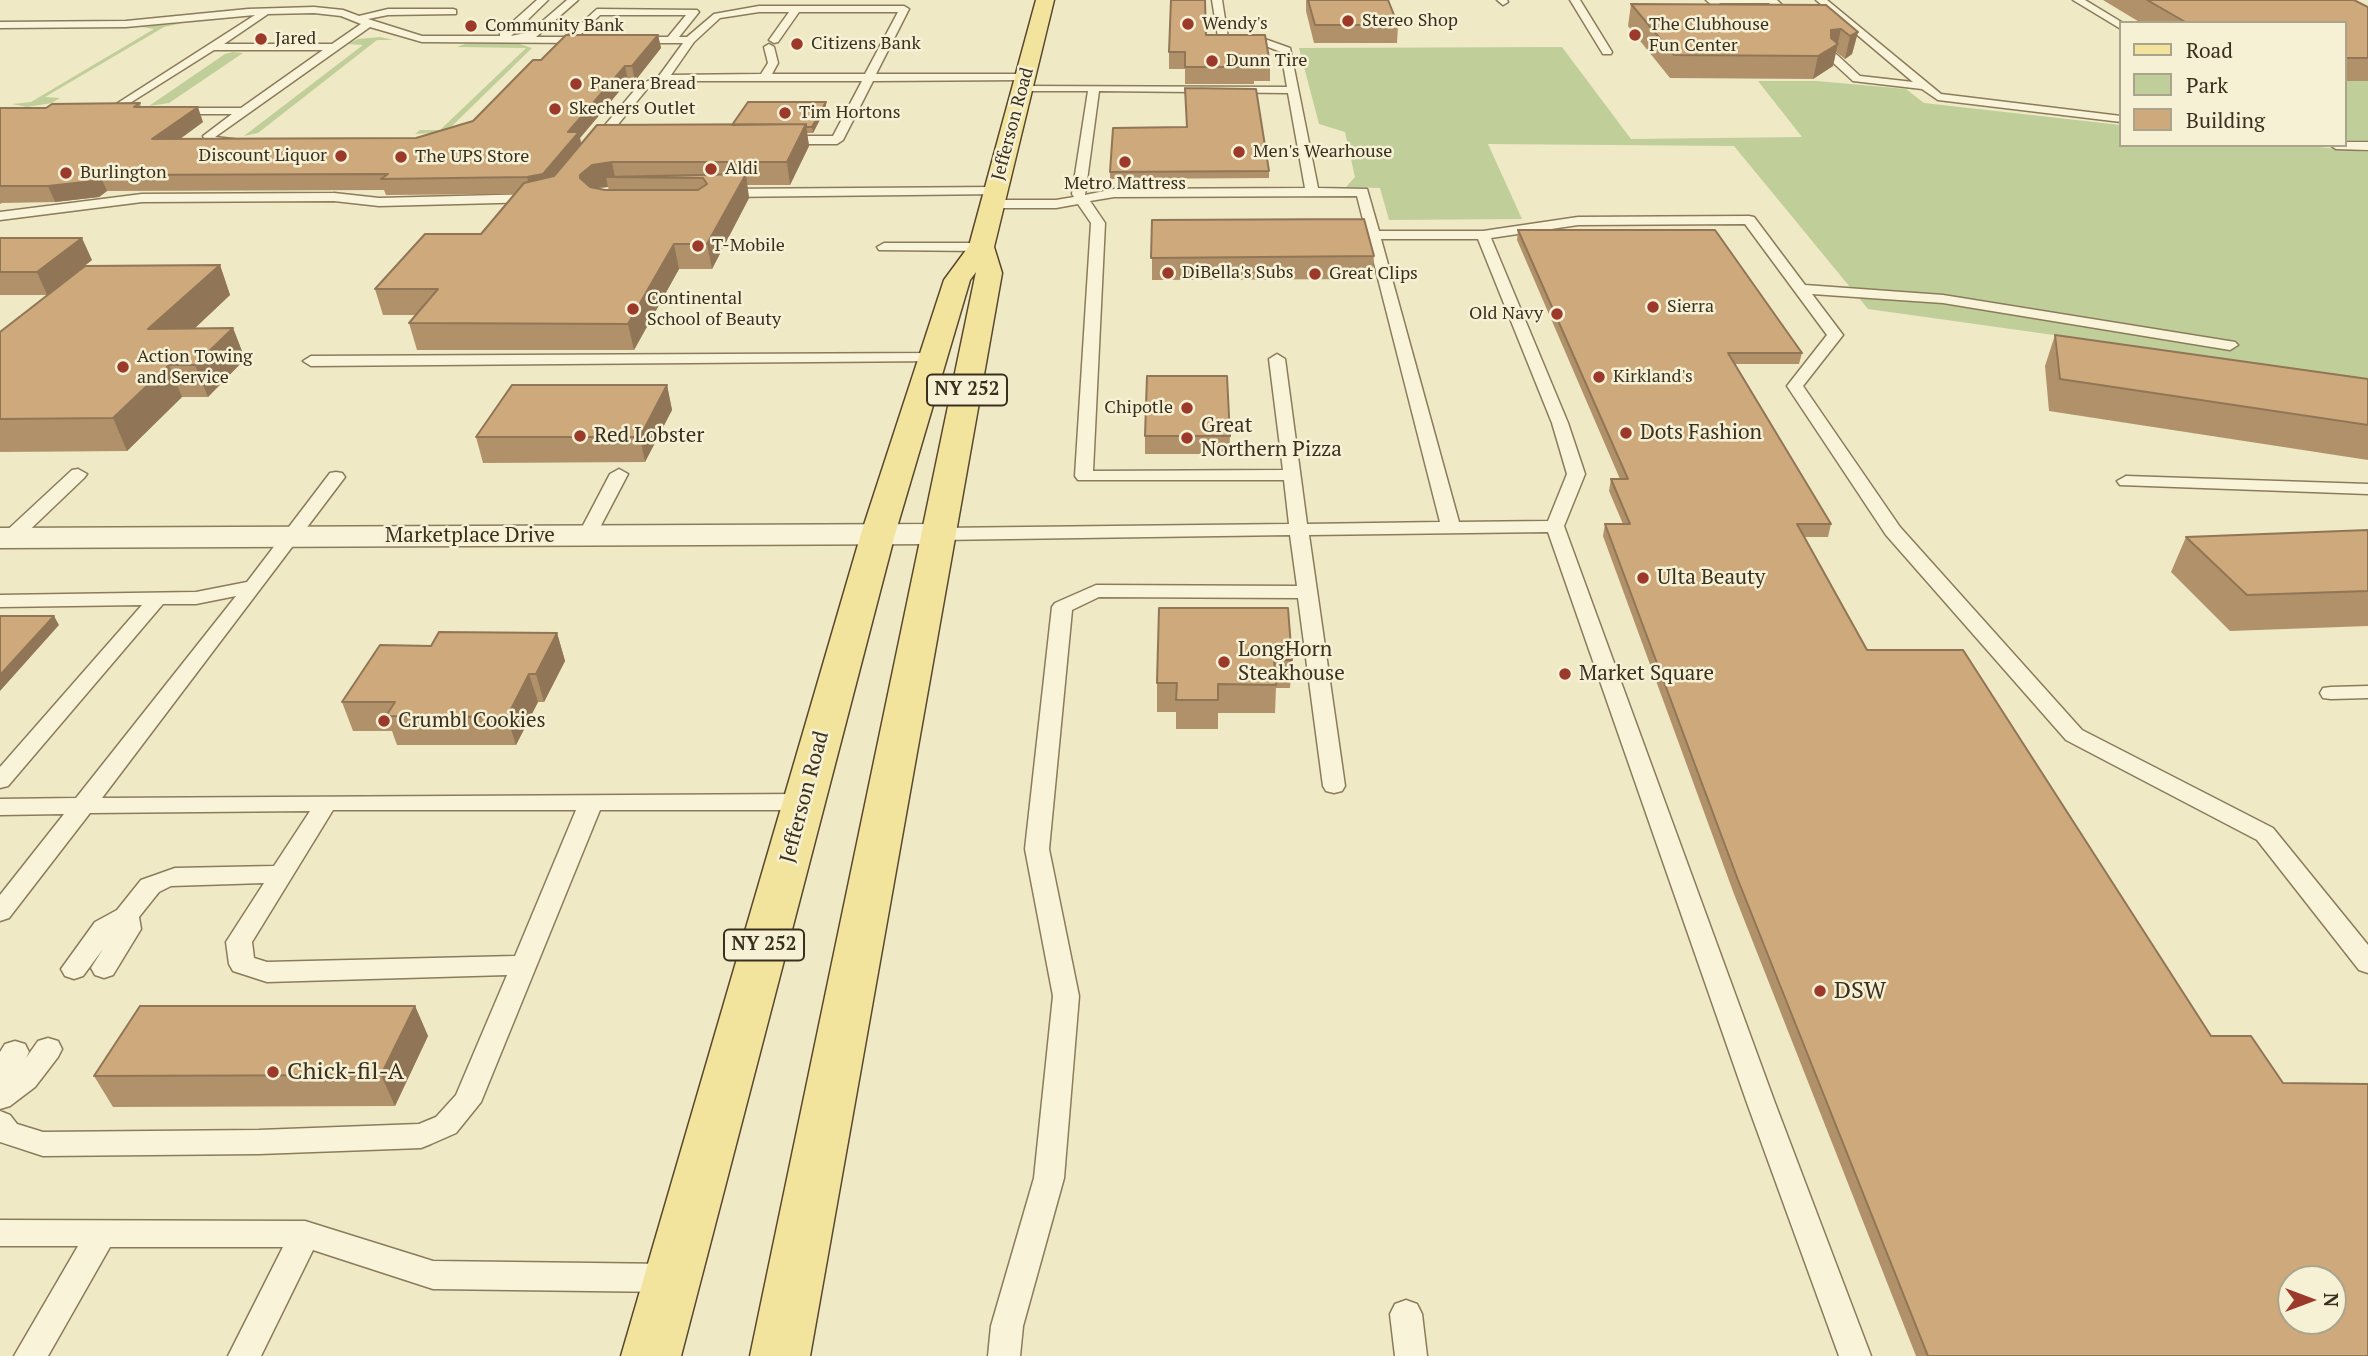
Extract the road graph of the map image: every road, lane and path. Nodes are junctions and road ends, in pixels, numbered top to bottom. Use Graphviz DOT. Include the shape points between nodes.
graph roads {
  1 [pos="543,0"];
  2 [pos="573,0"];
  3 [pos="1045,0"];
  4 [pos="1217,0"];
  5 [pos="1575,0"];
  6 [pos="1711,0"];
  7 [pos="1821,0"];
  8 [pos="2078,0"];
  9 [pos="267,10"];
  10 [pos="793,13"];
  11 [pos="1751,16"];
  12 [pos="1776,16"];
  13 [pos="1788,16"];
  14 [pos="1801,16"];
  15 [pos="1828,16"];
  16 [pos="1841,16"];
  17 [pos="365,20"];
  18 [pos="0,25"];
  19 [pos="2120,25"];
  20 [pos="731,26"];
  21 [pos="712,33"];
  22 [pos="413,36"];
  23 [pos="569,40"];
  24 [pos="594,40"];
  25 [pos="620,40"];
  26 [pos="671,40"];
  27 [pos="690,40"];
  28 [pos="510,41"];
  29 [pos="210,47"];
  30 [pos="335,47"];
  31 [pos="1607,52"];
  32 [pos="1832,56"];
  33 [pos="764,78"];
  34 [pos="871,78"];
  35 [pos="663,79"];
  36 [pos="1024,82"];
  37 [pos="1924,86"];
  38 [pos="1094,88"];
  39 [pos="1294,90"];
  40 [pos="133,110"];
  41 [pos="155,110"];
  42 [pos="244,111"];
  43 [pos="2120,119"];
  44 [pos="769,140"];
  45 [pos="245,143"];
  46 [pos="2347,145"];
  47 [pos="2368,146"];
  48 [pos="585,156"];
  49 [pos="1312,192"];
  50 [pos="700,193"];
  51 [pos="552,195"];
  52 [pos="994,198"];
  53 [pos="1081,200"];
  54 [pos="846,206"];
  55 [pos="0,216"];
  56 [pos="1374,235"];
  57 [pos="1483,235"];
  58 [pos="884,247"];
  59 [pos="981,247"];
  60 [pos="1800,289"];
  61 [pos="2230,345"];
  62 [pos="933,358"];
  63 [pos="1277,359"];
  64 [pos="311,360"];
  65 [pos="78,474"];
  66 [pos="619,474"];
  67 [pos="1291,475"];
  68 [pos="336,477"];
  69 [pos="2126,481"];
  70 [pos="2368,489"];
  71 [pos="1555,526"];
  72 [pos="1451,527"];
  73 [pos="1297,529"];
  74 [pos="878,534"];
  75 [pos="939,534"];
  76 [pos="587,535"];
  77 [pos="291,537"];
  78 [pos="5,538"];
  79 [pos="254,586"];
  80 [pos="1307,592"];
  81 [pos="158,598"];
  82 [pos="0,601"];
  83 [pos="2368,692"];
  84 [pos="2331,693"];
  85 [pos="0,781"];
  86 [pos="1334,786"];
  87 [pos="804,802"];
  88 [pos="326,803"];
  89 [pos="591,803"];
  90 [pos="84,805"];
  91 [pos="0,807"];
  92 [pos="282,874"];
  93 [pos="0,912"];
  94 [pos="126,916"];
  95 [pos="2368,963"];
  96 [pos="524,965"];
  97 [pos="104,968"];
  98 [pos="74,969"];
  99 [pos="48,1049"];
  100 [pos="0,1098"];
  101 [pos="0,1123"];
  102 [pos="0,1233"];
  103 [pos="102,1233"];
  104 [pos="305,1234"];
  105 [pos="672,1278"];
  106 [pos="1406,1314"];
  107 [pos="30,1356"];
  108 [pos="244,1356"];
  109 [pos="650,1356"];
  110 [pos="780,1356"];
  111 [pos="1004,1356"];
  112 [pos="1411,1356"];
  113 [pos="1855,1356"];
  1 -- 28 [label="lane" via="504,35"];
  2 -- 28 [label="lane" via="534,34"];
  3 -- 36 [label="main road, Jefferson Road / NY 252"];
  4 -- 39 [label="lane" via="1223,41 1259,40 1286,50"];
  5 -- 31 [label="lane"];
  6 -- 11 [label="lane" via="1727,16"];
  6 -- 13 [label="lane" via="1771,0"];
  7 -- 16 [label="lane"];
  8 -- 19 [label="lane"];
  9 -- 17 [label="lane" via="314,10"];
  9 -- 18 [label="lane" via="126,24"];
  9 -- 29 [label="lane"];
  10 -- 20 [label="lane"];
  10 -- 27 [label="lane" via="759,9 717,16"];
  10 -- 33 [label="lane" via="771,43 773,63"];
  10 -- 34 [label="lane" via="904,9"];
  12 -- 13 [label="lane"];
  13 -- 14 [label="lane"];
  15 -- 16 [label="lane"];
  16 -- 37 [label="lane"];
  17 -- 22 [label="lane"];
  17 -- 22 [label="lane" via="388,12 453,12 429,31"];
  17 -- 30 [label="lane"];
  21 -- 27 [label="lane"];
  22 -- 28 [label="lane"];
  23 -- 24 [label="lane"];
  23 -- 26 [label="lane" via="597,12 694,12"];
  23 -- 28 [label="lane"];
  25 -- 26 [label="lane"];
  26 -- 27 [label="lane"];
  27 -- 35 [label="lane"];
  29 -- 30 [label="lane"];
  29 -- 40 [label="lane" via="108,110"];
  30 -- 42 [label="lane"];
  32 -- 37 [label="lane" via="1857,79"];
  33 -- 34 [label="lane"];
  33 -- 35 [label="lane"];
  34 -- 36 [label="lane"];
  34 -- 44 [label="lane" via="837,141"];
  35 -- 48 [label="lane" via="643,87"];
  36 -- 38 [label="lane"];
  36 -- 52 [label="main road, Jefferson Road / NY 252"];
  37 -- 43 [label="lane" via="1938,97"];
  38 -- 39 [label="lane"];
  38 -- 53 [label="lane" via="1078,194"];
  39 -- 49 [label="lane"];
  41 -- 42 [label="lane"];
  42 -- 45 [label="lane" via="209,136 212,141"];
  46 -- 47 [label="lane"];
  49 -- 53 [label="lane" via="1114,193"];
  49 -- 56 [label="lane" via="1362,192"];
  50 -- 52 [label="lane"];
  51 -- 55 [label="lane" via="531,200 379,202 334,197 142,198"];
  52 -- 53 [label="lane" via="1056,204"];
  52 -- 54 [label="lane"];
  52 -- 59 [label="main road, Jefferson Road / NY 252"];
  53 -- 67 [label="lane" via="1098,223 1084,476"];
  56 -- 57 [label="lane"];
  56 -- 72 [label="lane"];
  57 -- 60 [label="lane" via="1578,221 1749,220"];
  57 -- 71 [label="lane" via="1560,423 1576,474"];
  58 -- 59 [label="lane"];
  59 -- 62 [label="main road, Jefferson Road / NY 252" via="957,280"];
  59 -- 75 [label="main road, Jefferson Road / NY 252" via="989,273"];
  60 -- 61 [label="lane" via="1943,299"];
  60 -- 95 [label="lane" via="1835,335 1795,386 1893,531 2074,735 2264,834"];
  62 -- 64 [label="lane"];
  62 -- 74 [label="main road, Jefferson Road / NY 252"];
  63 -- 67 [label="lane"];
  65 -- 78 [label="lane"];
  66 -- 76 [label="lane"];
  67 -- 73 [label="lane"];
  68 -- 77 [label="lane"];
  69 -- 70 [label="lane"];
  71 -- 72 [label="lane"];
  71 -- 113 [label="lane"];
  72 -- 73 [label="lane"];
  73 -- 75 [label="lane"];
  73 -- 80 [label="lane"];
  74 -- 75 [label="street, Marketplace Drive"];
  74 -- 76 [label="street, Marketplace Drive"];
  74 -- 87 [label="main road, Jefferson Road / NY 252"];
  75 -- 110 [label="main road, Jefferson Road / NY 252"];
  76 -- 77 [label="street, Marketplace Drive"];
  77 -- 78 [label="street, Marketplace Drive"];
  77 -- 79 [label="lane"];
  79 -- 81 [label="lane" via="196,598"];
  79 -- 90 [label="lane"];
  80 -- 86 [label="lane"];
  80 -- 111 [label="lane" via="1096,592 1062,607 1037,849 1066,996 1049,1178 1007,1326"];
  81 -- 82 [label="lane"];
  81 -- 85 [label="lane"];
  83 -- 84 [label="lane"];
  87 -- 89 [label="lane"];
  87 -- 105 [label="main road, Jefferson Road / NY 252"];
  88 -- 89 [label="lane"];
  88 -- 90 [label="lane"];
  88 -- 92 [label="lane"];
  89 -- 96 [label="lane"];
  90 -- 91 [label="lane"];
  90 -- 93 [label="lane"];
  92 -- 94 [label="lane" via="163,879 150,886"];
  92 -- 96 [label="lane" via="239,942 242,964 267,972"];
  94 -- 97 [label="lane" via="128,929"];
  94 -- 98 [label="lane" via="104,928"];
  96 -- 101 [label="lane" via="467,1102 446,1125 421,1136 259,1143 43,1144 7,1132"];
  99 -- 100 [label="lane" via="24,1079"];
  102 -- 103 [label="lane"];
  103 -- 104 [label="lane"];
  103 -- 107 [label="lane"];
  104 -- 105 [label="lane" via="433,1275"];
  104 -- 108 [label="lane"];
  105 -- 109 [label="main road, Jefferson Road / NY 252"];
  106 -- 112 [label="lane"];
}
